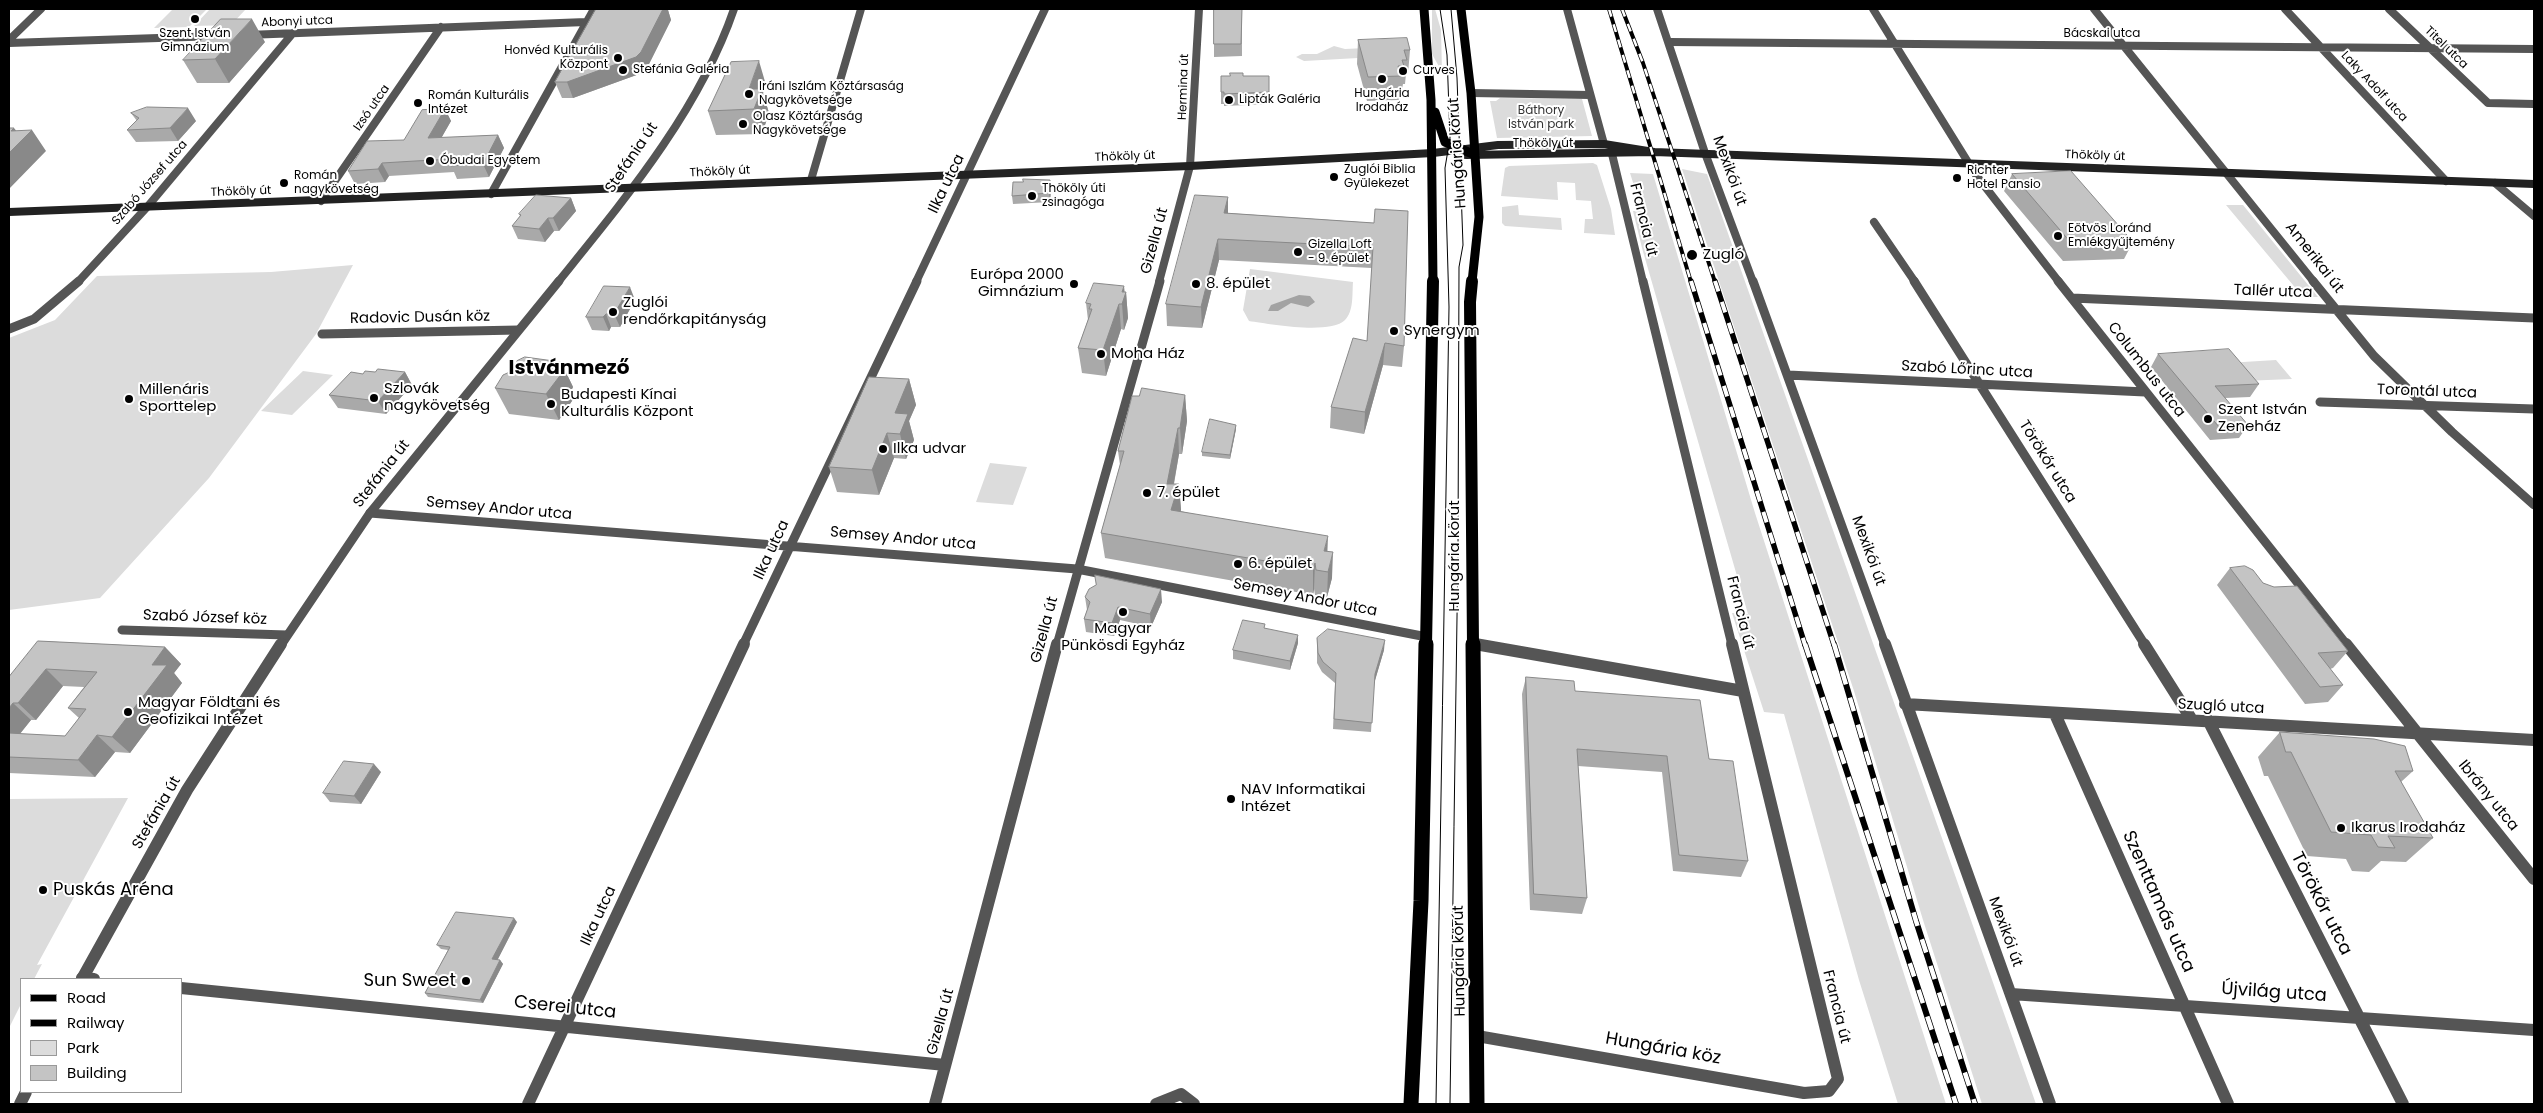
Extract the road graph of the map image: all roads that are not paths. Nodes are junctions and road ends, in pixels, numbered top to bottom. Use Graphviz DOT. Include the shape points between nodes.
graph roads {
  1 [pos="41,9"];
  2 [pos="594,9"];
  3 [pos="734,9"];
  4 [pos="860,9"];
  5 [pos="1045,9"];
  6 [pos="1199,9"];
  7 [pos="1424,9"];
  8 [pos="1461,9"];
  9 [pos="1567,9"];
  10 [pos="1657,9"];
  11 [pos="1873,9"];
  12 [pos="2094,9"];
  13 [pos="2285,9"];
  14 [pos="2389,9"];
  15 [pos="586,22"];
  16 [pos="441,28"];
  17 [pos="293,33"];
  18 [pos="229,35"];
  19 [pos="238,35"];
  20 [pos="9,41"];
  21 [pos="1670,42"];
  22 [pos="1894,44"];
  23 [pos="2124,46"];
  24 [pos="2321,47"];
  25 [pos="2430,48"];
  26 [pos="2534,49"];
  27 [pos="1471,94"];
  28 [pos="1590,95"];
  29 [pos="1431,100"];
  30 [pos="2534,104"];
  31 [pos="1604,144"];
  32 [pos="1458,149"];
  33 [pos="1475,151"];
  34 [pos="1654,152"];
  35 [pos="1432,153"];
  36 [pos="1705,153"];
  37 [pos="1612,154"];
  38 [pos="1966,162"];
  39 [pos="1190,166"];
  40 [pos="2227,173"];
  41 [pos="969,174"];
  42 [pos="812,180"];
  43 [pos="2446,181"];
  44 [pos="2495,183"];
  45 [pos="2534,184"];
  46 [pos="634,188"];
  47 [pos="491,194"];
  48 [pos="321,201"];
  49 [pos="148,206"];
  50 [pos="9,212"];
  51 [pos="2534,216"];
  52 [pos="1874,222"];
  53 [pos="2072,298"];
  54 [pos="2336,308"];
  55 [pos="2534,318"];
  56 [pos="9,329"];
  57 [pos="518,330"];
  58 [pos="322,334"];
  59 [pos="1788,375"];
  60 [pos="1979,384"];
  61 [pos="2144,392"];
  62 [pos="2320,402"];
  63 [pos="2422,405"];
  64 [pos="2534,409"];
  65 [pos="2534,505"];
  66 [pos="370,513"];
  67 [pos="791,545"];
  68 [pos="1077,569"];
  69 [pos="122,630"];
  70 [pos="287,635"];
  71 [pos="1427,637"];
  72 [pos="1472,643"];
  73 [pos="1743,691"];
  74 [pos="1905,704"];
  75 [pos="2055,714"];
  76 [pos="2192,720"];
  77 [pos="2208,720"];
  78 [pos="2417,734"];
  79 [pos="2534,740"];
  80 [pos="2534,879"];
  81 [pos="87,978"];
  82 [pos="182,988"];
  83 [pos="2010,994"];
  84 [pos="2184,1005"];
  85 [pos="2360,1019"];
  86 [pos="564,1027"];
  87 [pos="2534,1030"];
  88 [pos="1477,1036"];
  89 [pos="945,1065"];
  90 [pos="1838,1079"];
  91 [pos="528,1104"];
  92 [pos="935,1104"];
  93 [pos="1156,1104"];
  94 [pos="1194,1104"];
  95 [pos="1411,1104"];
  96 [pos="1477,1104"];
  97 [pos="2050,1104"];
  98 [pos="2228,1104"];
  99 [pos="2404,1104"];
  1 -- 20 [label="street"];
  2 -- 15 [label="street"];
  3 -- 46 [label="street, Stefánia út" via="725,35 694,94"];
  4 -- 42 [label="street"];
  5 -- 41 [label="street, Ilka utca"];
  6 -- 39 [label="street, Hermina út"];
  7 -- 29 [label="main road, Hungária körút"];
  8 -- 27 [label="main road, Hungária körút"];
  9 -- 28 [label="street"];
  10 -- 21 [label="street, Mexikói út"];
  11 -- 22 [label="street, Columbus utca"];
  12 -- 23 [label="street, Amerikai út"];
  13 -- 24 [label="street, Laky Adolf utca"];
  14 -- 25 [label="street, Titel utca"];
  15 -- 16 [label="street, Abonyi utca"];
  15 -- 47 [label="street"];
  16 -- 17 [label="street, Abonyi utca"];
  16 -- 48 [label="street, Izsó utca"];
  17 -- 19 [label="street, Abonyi utca"];
  17 -- 49 [label="street, Szabó József utca"];
  18 -- 20 [label="street"];
  21 -- 22 [label="street, Bácskai utca"];
  21 -- 36 [label="street, Mexikói út"];
  22 -- 23 [label="street, Bácskai utca"];
  22 -- 38 [label="street, Columbus utca"];
  23 -- 24 [label="street, Bácskai utca"];
  23 -- 40 [label="street, Amerikai út"];
  24 -- 25 [label="street, Bácskai utca"];
  24 -- 43 [label="street, Laky Adolf utca"];
  25 -- 26 [label="street, Bácskai utca"];
  25 -- 30 [label="street, Titel utca" via="2488,103"];
  27 -- 28 [label="street"];
  27 -- 33 [label="main road, Hungária körút"];
  28 -- 31 [label="street"];
  29 -- 32 [label="main road" via="1445,142"];
  29 -- 35 [label="main road, Hungária körút"];
  31 -- 33 [label="main road, Thököly út"];
  31 -- 34 [label="main road, Thököly út"];
  32 -- 33 [label="main road"];
  32 -- 35 [label="main road, Thököly út"];
  33 -- 35 [label="main road, Thököly út"];
  33 -- 37 [label="main road, Thököly út"];
  33 -- 72 [label="main road, Hungária körút" via="1479,217 1470,302"];
  34 -- 36 [label="main road, Thököly út"];
  34 -- 37 [label="main road, Thököly út"];
  35 -- 39 [label="main road, Thököly út"];
  35 -- 71 [label="main road, Hungária körút"];
  36 -- 38 [label="main road, Thököly út"];
  36 -- 59 [label="street, Mexikói út"];
  37 -- 73 [label="street, Francia út"];
  38 -- 40 [label="main road, Thököly út"];
  38 -- 53 [label="street, Columbus utca"];
  39 -- 41 [label="main road, Thököly út"];
  39 -- 68 [label="street, Gizella út"];
  40 -- 43 [label="main road, Thököly út"];
  40 -- 54 [label="street, Amerikai út"];
  41 -- 42 [label="main road, Thököly út"];
  41 -- 67 [label="street, Ilka utca"];
  42 -- 46 [label="main road, Thököly út"];
  43 -- 44 [label="main road, Thököly út"];
  44 -- 45 [label="main road, Thököly út"];
  44 -- 51 [label="street"];
  46 -- 47 [label="main road, Thököly út"];
  46 -- 57 [label="street, Stefánia út"];
  47 -- 48 [label="main road, Thököly út"];
  48 -- 49 [label="main road, Thököly út"];
  49 -- 50 [label="main road, Thököly út"];
  49 -- 56 [label="street, Szabó József utca" via="74,286 34,319"];
  52 -- 60 [label="street, Törökőr utca"];
  53 -- 54 [label="street, Tallér utca"];
  53 -- 61 [label="street, Columbus utca"];
  54 -- 55 [label="street, Tallér utca"];
  54 -- 63 [label="street, Amerikai út" via="2374,356"];
  57 -- 58 [label="street, Radovic Dusán köz"];
  57 -- 66 [label="street, Stefánia út"];
  59 -- 60 [label="street, Szabó Lőrinc utca"];
  59 -- 74 [label="street, Mexikói út"];
  60 -- 61 [label="street, Szabó Lőrinc utca"];
  60 -- 76 [label="street, Törökőr utca"];
  61 -- 78 [label="street, Columbus utca"];
  62 -- 63 [label="street, Torontál utca"];
  63 -- 64 [label="street, Torontál utca"];
  63 -- 65 [label="street, Amerikai út"];
  66 -- 67 [label="street, Semsey Andor utca"];
  66 -- 70 [label="street, Stefánia út"];
  67 -- 68 [label="street, Semsey Andor utca"];
  67 -- 86 [label="street, Ilka utca"];
  68 -- 71 [label="street, Semsey Andor utca"];
  68 -- 89 [label="street, Gizella út"];
  69 -- 70 [label="street, Szabó József köz"];
  70 -- 81 [label="street, Stefánia út" via="188,790"];
  71 -- 95 [label="main road, Hungária körút" via="1421,902"];
  72 -- 73 [label="street"];
  72 -- 88 [label="main road, Hungária körút"];
  73 -- 90 [label="street, Francia út"];
  74 -- 75 [label="street, Szugló utca"];
  74 -- 83 [label="street, Mexikói út"];
  75 -- 76 [label="street, Szugló utca"];
  75 -- 84 [label="street, Szenttamás utca"];
  76 -- 77 [label="street, Szugló utca"];
  77 -- 78 [label="street, Szugló utca"];
  77 -- 85 [label="street, Törökőr utca"];
  78 -- 79 [label="street, Szugló utca"];
  78 -- 80 [label="street, Ibrány utca"];
  82 -- 86 [label="street, Cserei utca"];
  83 -- 84 [label="street, Újvilág utca"];
  83 -- 97 [label="street, Mexikói út"];
  84 -- 85 [label="street, Újvilág utca"];
  84 -- 98 [label="street, Szenttamás utca"];
  85 -- 87 [label="street, Újvilág utca"];
  85 -- 99 [label="street, Törökőr utca"];
  86 -- 89 [label="street, Cserei utca"];
  86 -- 91 [label="street, Ilka utca"];
  88 -- 90 [label="street, Hungária köz" via="1804,1093 1829,1090"];
  88 -- 96 [label="main road, Hungária körút"];
  89 -- 92 [label="street, Gizella út"];
  93 -- 94 [label="street" via="1180,1094"];
}
